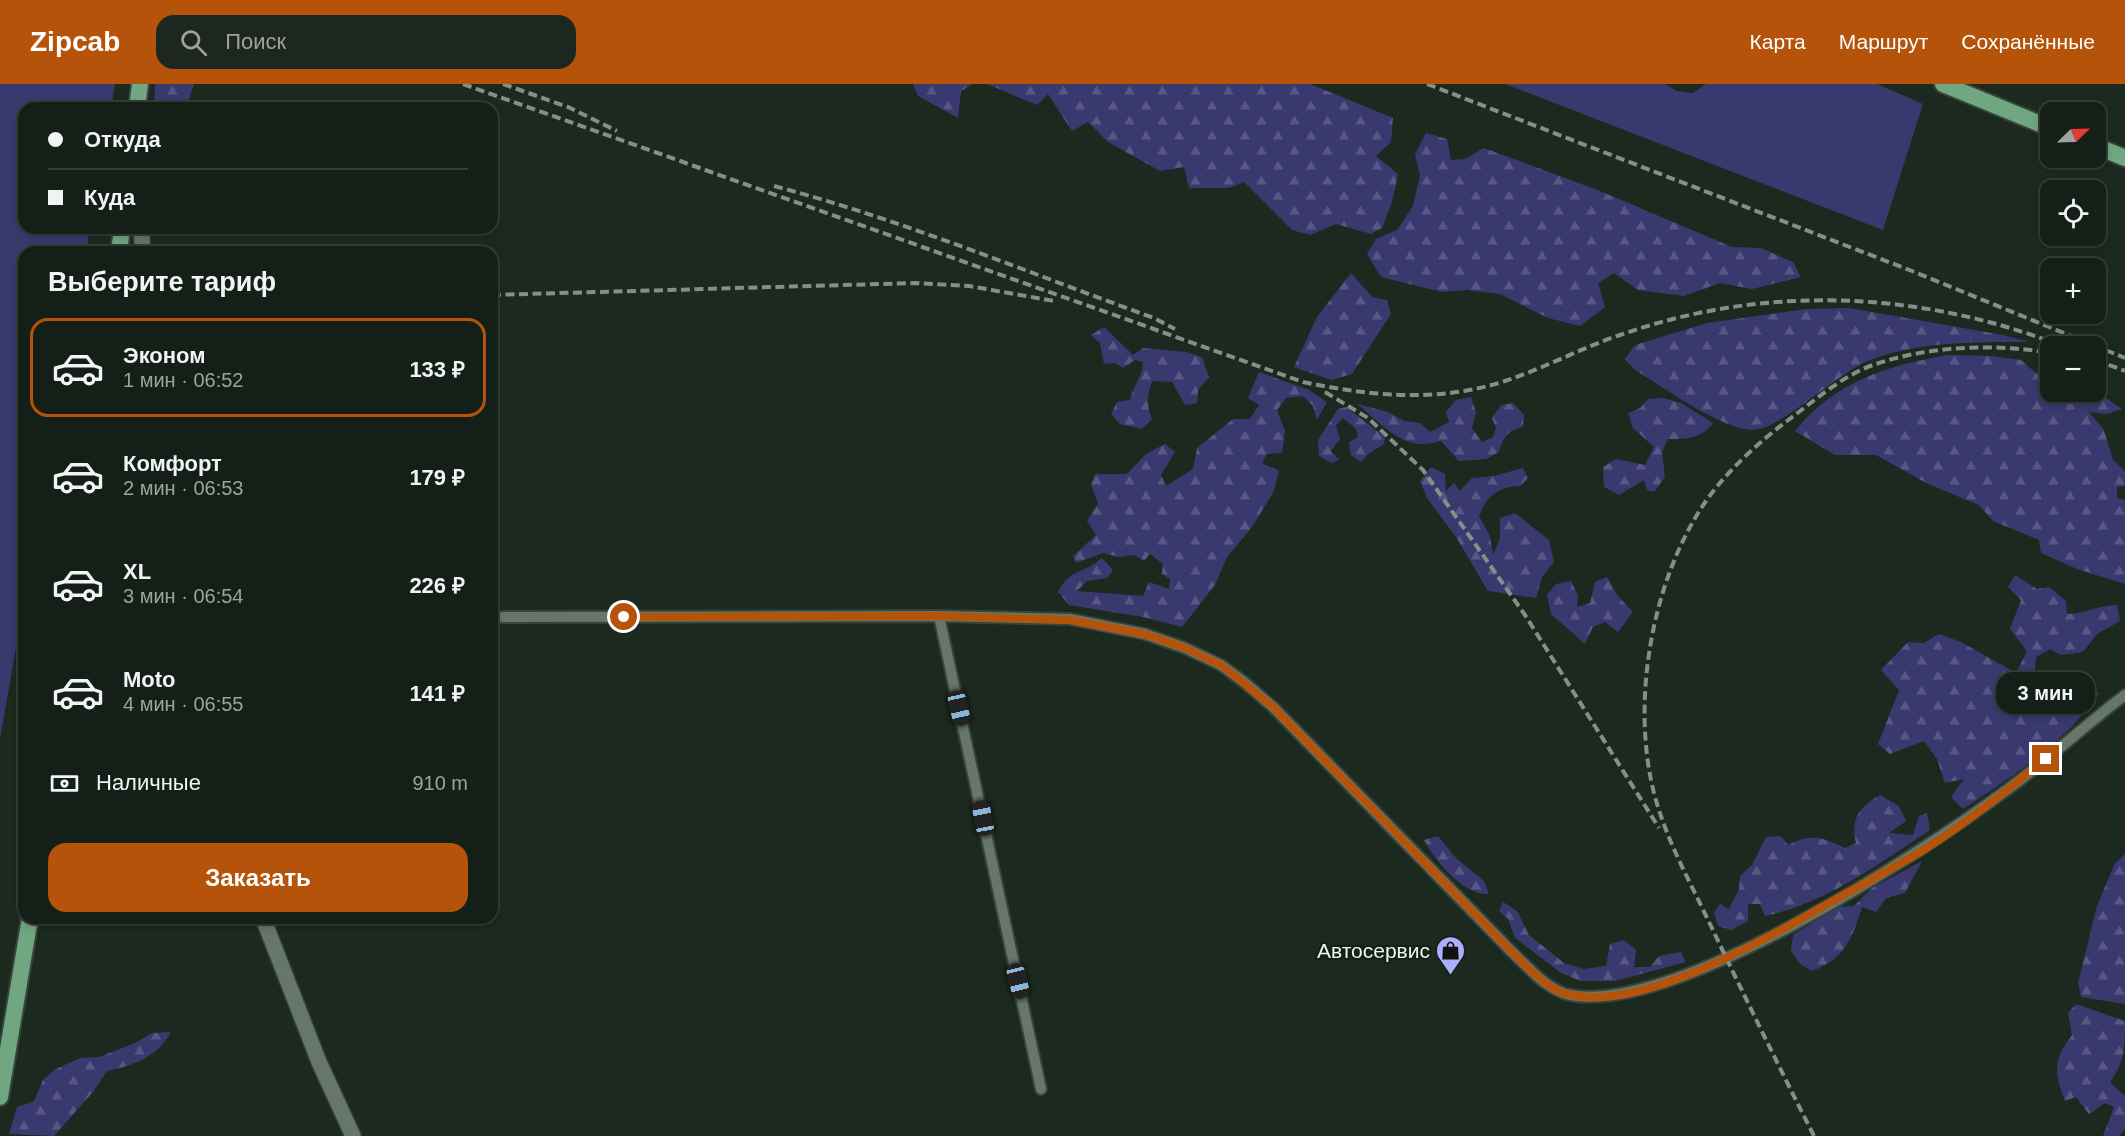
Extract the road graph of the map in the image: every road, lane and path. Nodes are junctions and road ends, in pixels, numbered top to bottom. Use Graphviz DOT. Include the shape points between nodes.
graph roads {
  1 [pos="140,84"];
  2 [pos="1944,84"];
  3 [pos="138,102"];
  4 [pos="2040,124"];
  5 [pos="2106,150"];
  6 [pos="2125,158"];
  7 [pos="939,616"];
  8 [pos="498,617"];
  9 [pos="2125,695"];
  10 [pos="29,924"];
  11 [pos="265,924"];
  12 [pos="1041,1089"];
  13 [pos="0,1097"];
  14 [pos="352,1136"];
  1 -- 3 [label="main road"];
  2 -- 4 [label="main road"];
  5 -- 6 [label="main road"];
  7 -- 8 [label="street"];
  7 -- 9 [label="street" via="1070,620 1107,625 1185,648 1221,665 1273,707 1542,979 1567,995 1592,998 1660,983 1726,958 1912,856 2009,788"];
  7 -- 12 [label="street"];
  10 -- 13 [label="main road"];
  11 -- 14 [label="street"];
}
